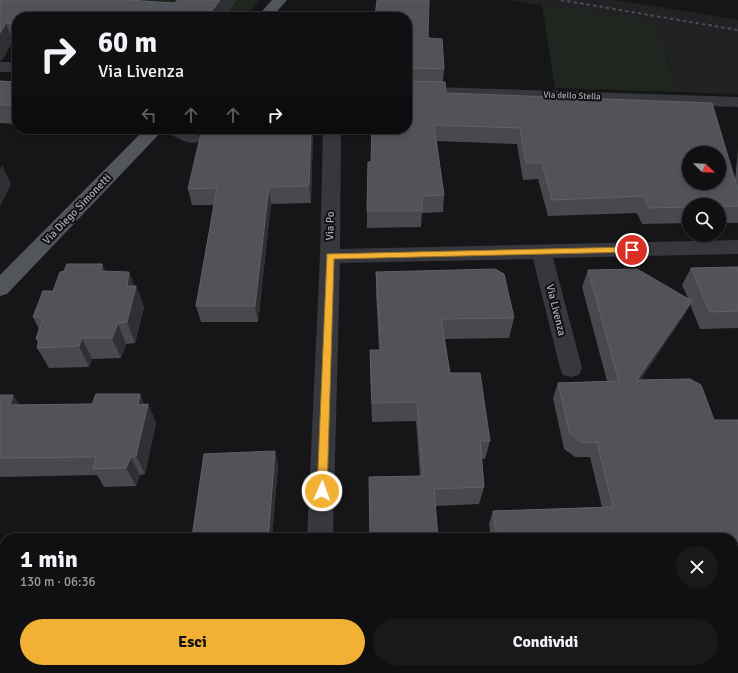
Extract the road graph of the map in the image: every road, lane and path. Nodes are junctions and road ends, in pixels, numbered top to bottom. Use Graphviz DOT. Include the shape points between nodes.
graph roads {
  1 [pos="280,0"];
  2 [pos="269,12"];
  3 [pos="0,66"];
  4 [pos="12,67"];
  5 [pos="412,91"];
  6 [pos="738,102"];
  7 [pos="150,134"];
  8 [pos="184,134"];
  9 [pos="332,134"];
  10 [pos="192,138"];
  11 [pos="738,247"];
  12 [pos="541,252"];
  13 [pos="330,256"];
  14 [pos="0,288"];
  15 [pos="570,368"];
  16 [pos="320,533"];
  1 -- 2 [label="main road"];
  3 -- 4 [label="street"];
  5 -- 6 [label="street, Via dello Stella"];
  7 -- 14 [label="main road, Via Diego Simonetti"];
  8 -- 10 [label="street"];
  9 -- 13 [label="street, Via Po"];
  11 -- 12 [label="street"];
  12 -- 13 [label="street"];
  12 -- 15 [label="street, Via Livenza"];
  13 -- 16 [label="street, Via Po"];
}
